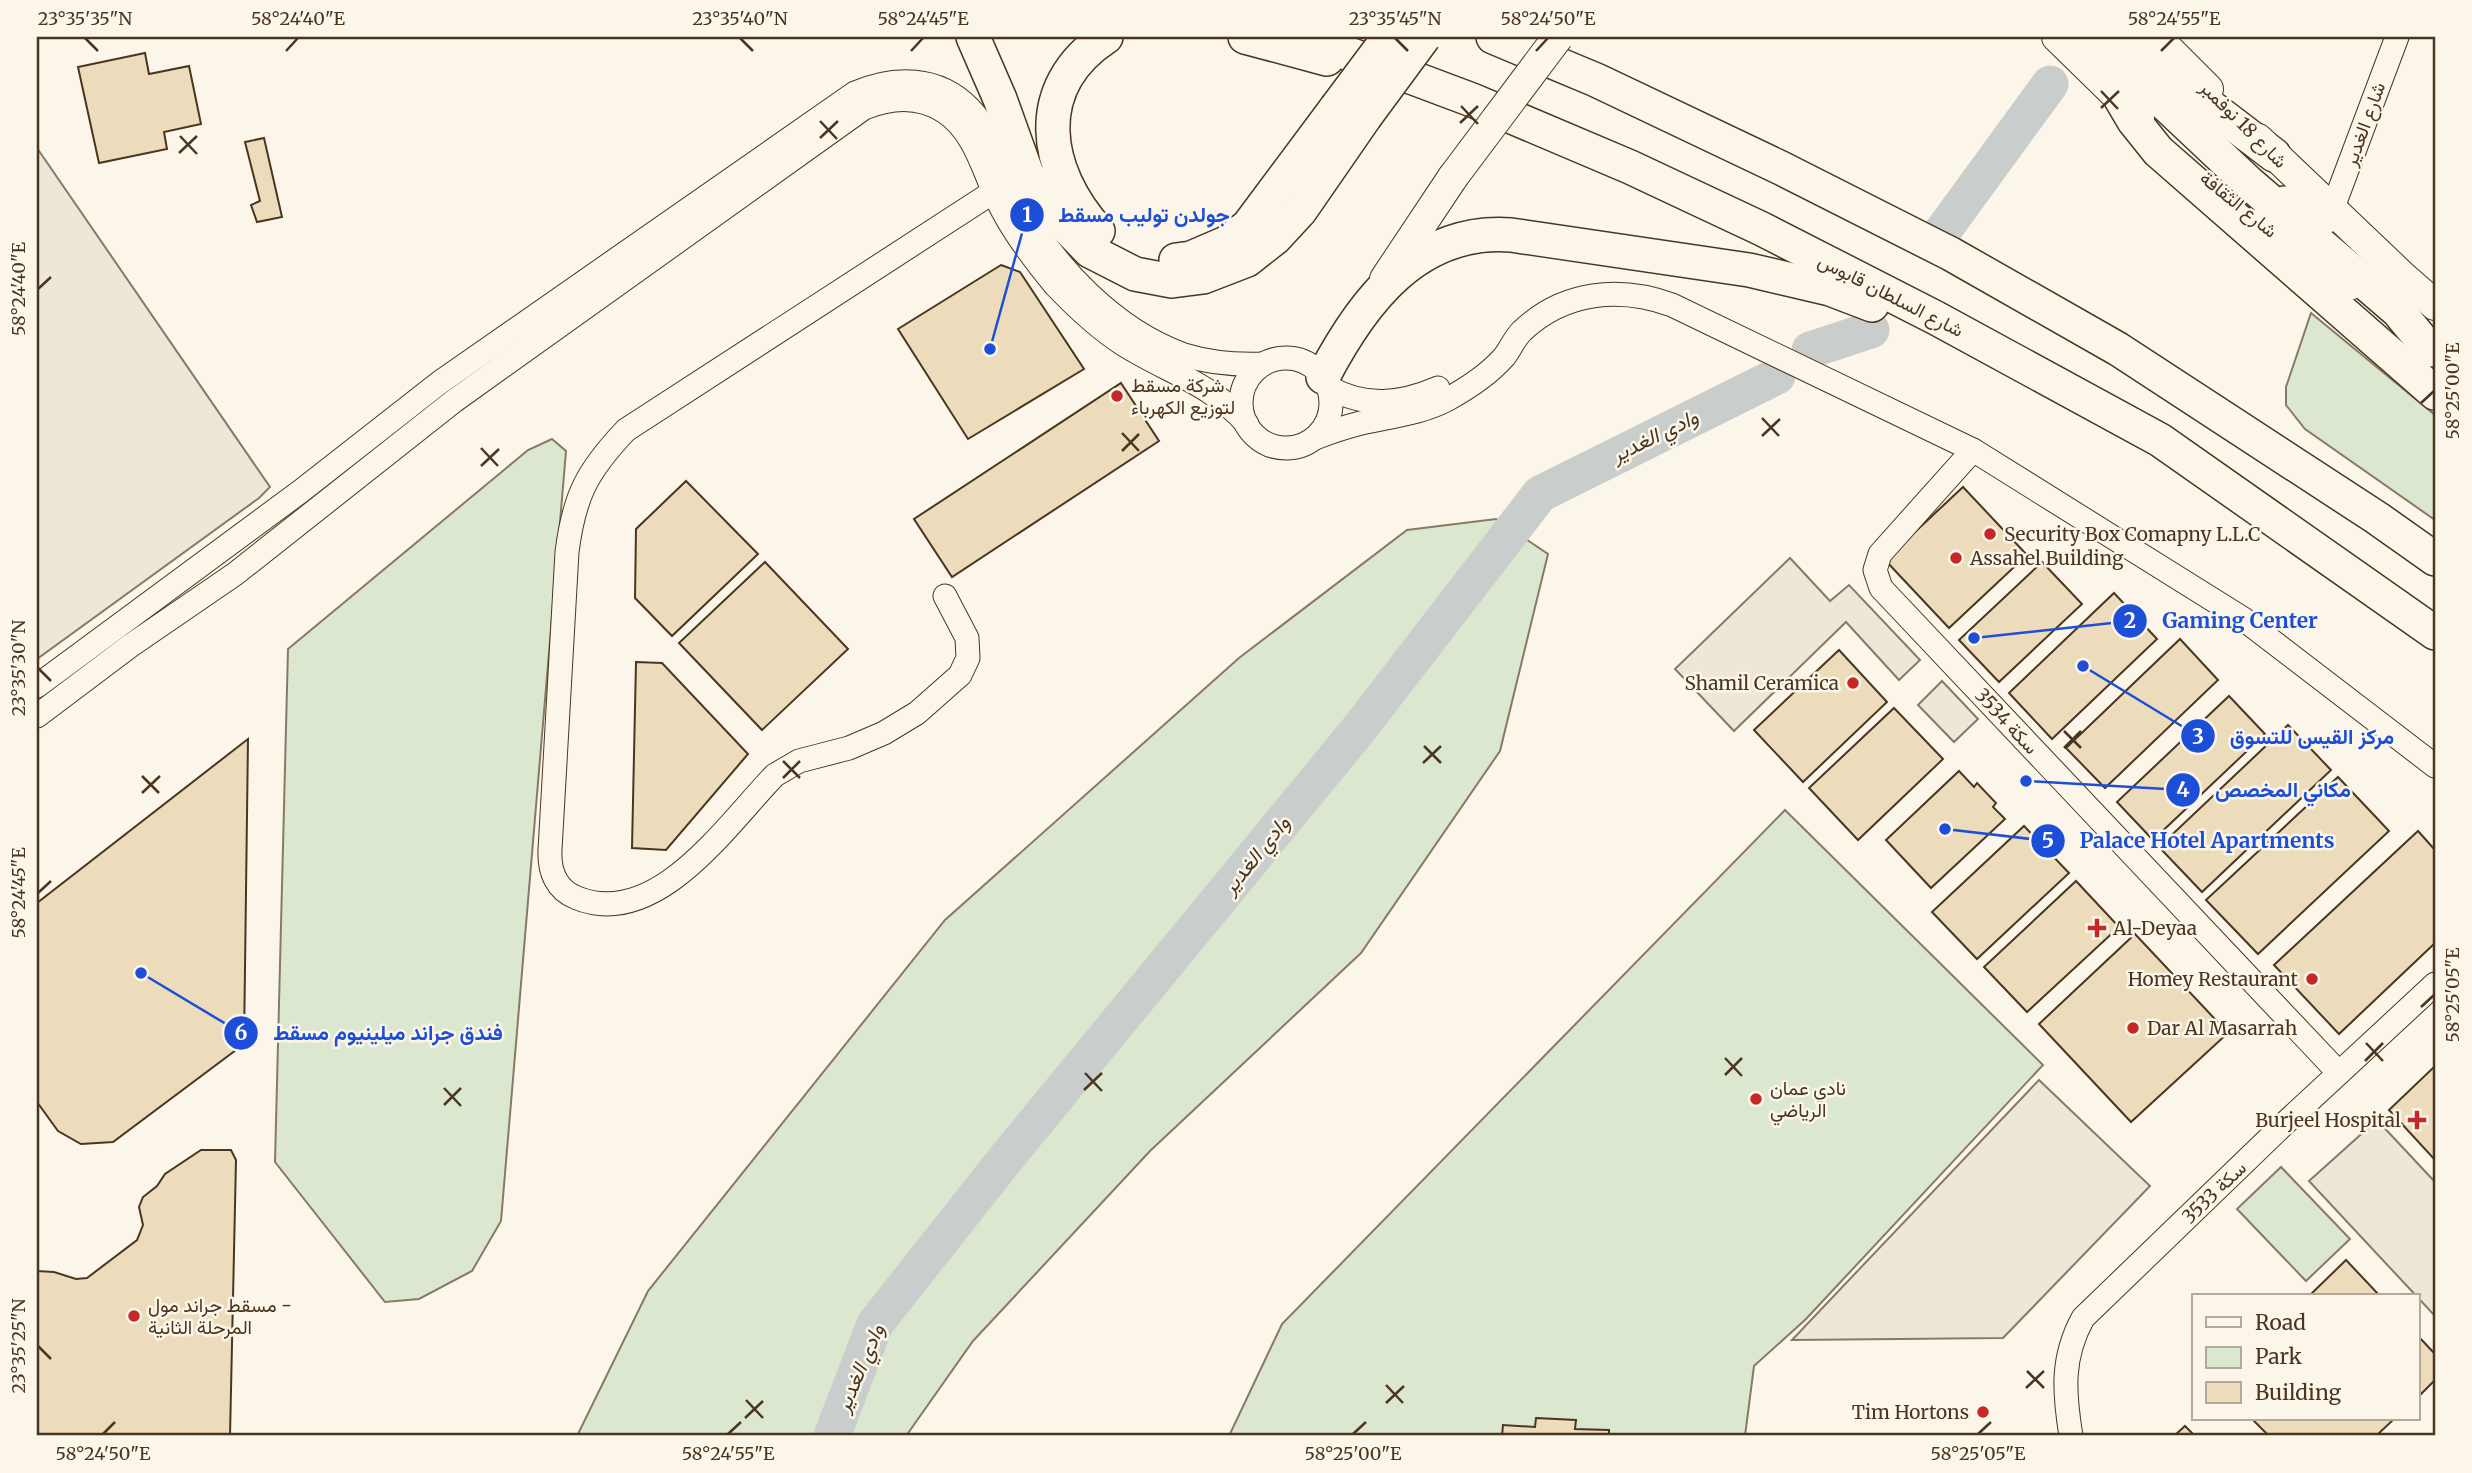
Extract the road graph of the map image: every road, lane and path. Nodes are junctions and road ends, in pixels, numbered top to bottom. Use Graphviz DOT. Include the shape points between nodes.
graph roads {
  1 [pos="972,37"];
  2 [pos="1106,37"];
  3 [pos="1245,37"];
  4 [pos="1304,37"];
  5 [pos="1389,37"];
  6 [pos="1424,37"];
  7 [pos="1493,37"];
  8 [pos="1558,37"];
  9 [pos="2057,37"];
  10 [pos="2094,37"];
  11 [pos="2129,37"];
  12 [pos="2157,37"];
  13 [pos="2397,37"];
  14 [pos="2120,99"];
  15 [pos="1472,100"];
  16 [pos="1351,112"];
  17 [pos="2274,155"];
  18 [pos="2219,156"];
  19 [pos="993,192"];
  20 [pos="2332,210"];
  21 [pos="1371,299"];
  22 [pos="2435,304"];
  23 [pos="1936,318"];
  24 [pos="1512,342"];
  25 [pos="2433,353"];
  26 [pos="1263,364"];
  27 [pos="1326,382"];
  28 [pos="2435,393"];
  29 [pos="1247,424"];
  30 [pos="1315,438"];
  31 [pos="1973,450"];
  32 [pos="2377,518"];
  33 [pos="2435,537"];
  34 [pos="2435,559"];
  35 [pos="945,596"];
  36 [pos="2435,633"];
  37 [pos="37,686"];
  38 [pos="37,716"];
  39 [pos="2435,766"];
  40 [pos="2435,984"];
  41 [pos="2339,1073"];
  42 [pos="2071,1436"];
  1 -- 16 [label="highway" via="1027,174 1058,218 1090,251 1135,274 1182,280 1247,260 1300,211"];
  2 -- 16 [label="highway" via="1090,48 1059,95 1051,126 1055,154 1079,211 1101,236 1164,261 1191,258 1226,243 1248,226"];
  3 -- 15 [label="highway"];
  4 -- 15 [label="highway, شارع السلطان قابوس"];
  5 -- 16 [label="highway, bridge"];
  6 -- 16 [label="highway, bridge"];
  7 -- 32 [label="highway" via="1596,80 1951,254 2118,349"];
  8 -- 21 [label="main road, bridge" via="1453,177"];
  9 -- 14 [label="main road, شارع الثقافة"];
  10 -- 18 [label="highway"];
  11 -- 17 [label="highway" via="2186,88"];
  12 -- 17 [label="main road, شارع 18 نوفمبر"];
  13 -- 20 [label="street, شارع الغدير"];
  14 -- 25 [label="main road, شارع الثقافة" via="2210,184 2368,299"];
  14 -- 28 [label="highway" via="2158,151"];
  15 -- 23 [label="highway, شارع السلطان قابوس" via="1630,167"];
  17 -- 20 [label="main road, شارع 18 نوفمبر"];
  18 -- 20 [label="highway" via="2238,162 2303,218 2320,220"];
  18 -- 25 [label="highway" via="2398,311"];
  19 -- 29 [label="street" via="1021,242 1078,307 1123,344 1214,393"];
  19 -- 35 [label="street" via="626,430 601,455 571,518 567,552 550,850 553,876 560,887 583,901 606,904 626,904 644,897 695,859 786,767 849,748 917,713 960,675 968,658 967,638"];
  19 -- 38 [label="street" via="971,140 944,111 906,99 864,108 454,401 235,574"];
  20 -- 22 [label="main road"];
  21 -- 23 [label="highway" via="1429,252 1466,237 1496,234 1749,270 1830,289 1893,312"];
  21 -- 27 [label="highway" via="1342,340"];
  23 -- 36 [label="highway, شارع السلطان قابوس" via="2160,440"];
  24 -- 27 [label="street" via="1458,377 1411,397 1369,402 1348,397"];
  24 -- 30 [label="street" via="1503,358 1447,399 1405,416 1361,423"];
  24 -- 31 [label="street" via="1548,311 1580,298 1617,293 1654,298"];
  26 -- 27 [label="street" via="1295,359 1316,369"];
  26 -- 29 [label="street" via="1243,391 1242,413"];
  26 -- 37 [label="street" via="1224,364 1185,355 1133,328 1090,294 1053,254 1020,204 987,131 967,106 924,83 906,80 872,85 439,383"];
  27 -- 30 [label="street" via="1331,398 1328,420"];
  29 -- 30 [label="street" via="1272,445 1294,447"];
  31 -- 39 [label="street" via="2242,618"];
  31 -- 41 [label="street, سكة 3534" via="1880,554 1875,570 1881,588"];
  32 -- 33 [label="highway" via="2409,524"];
  32 -- 34 [label="highway"];
  40 -- 41 [label="street, سكة 3533"];
  41 -- 42 [label="street, سكة 3533" via="2083,1318 2070,1348 2064,1394"];
}
